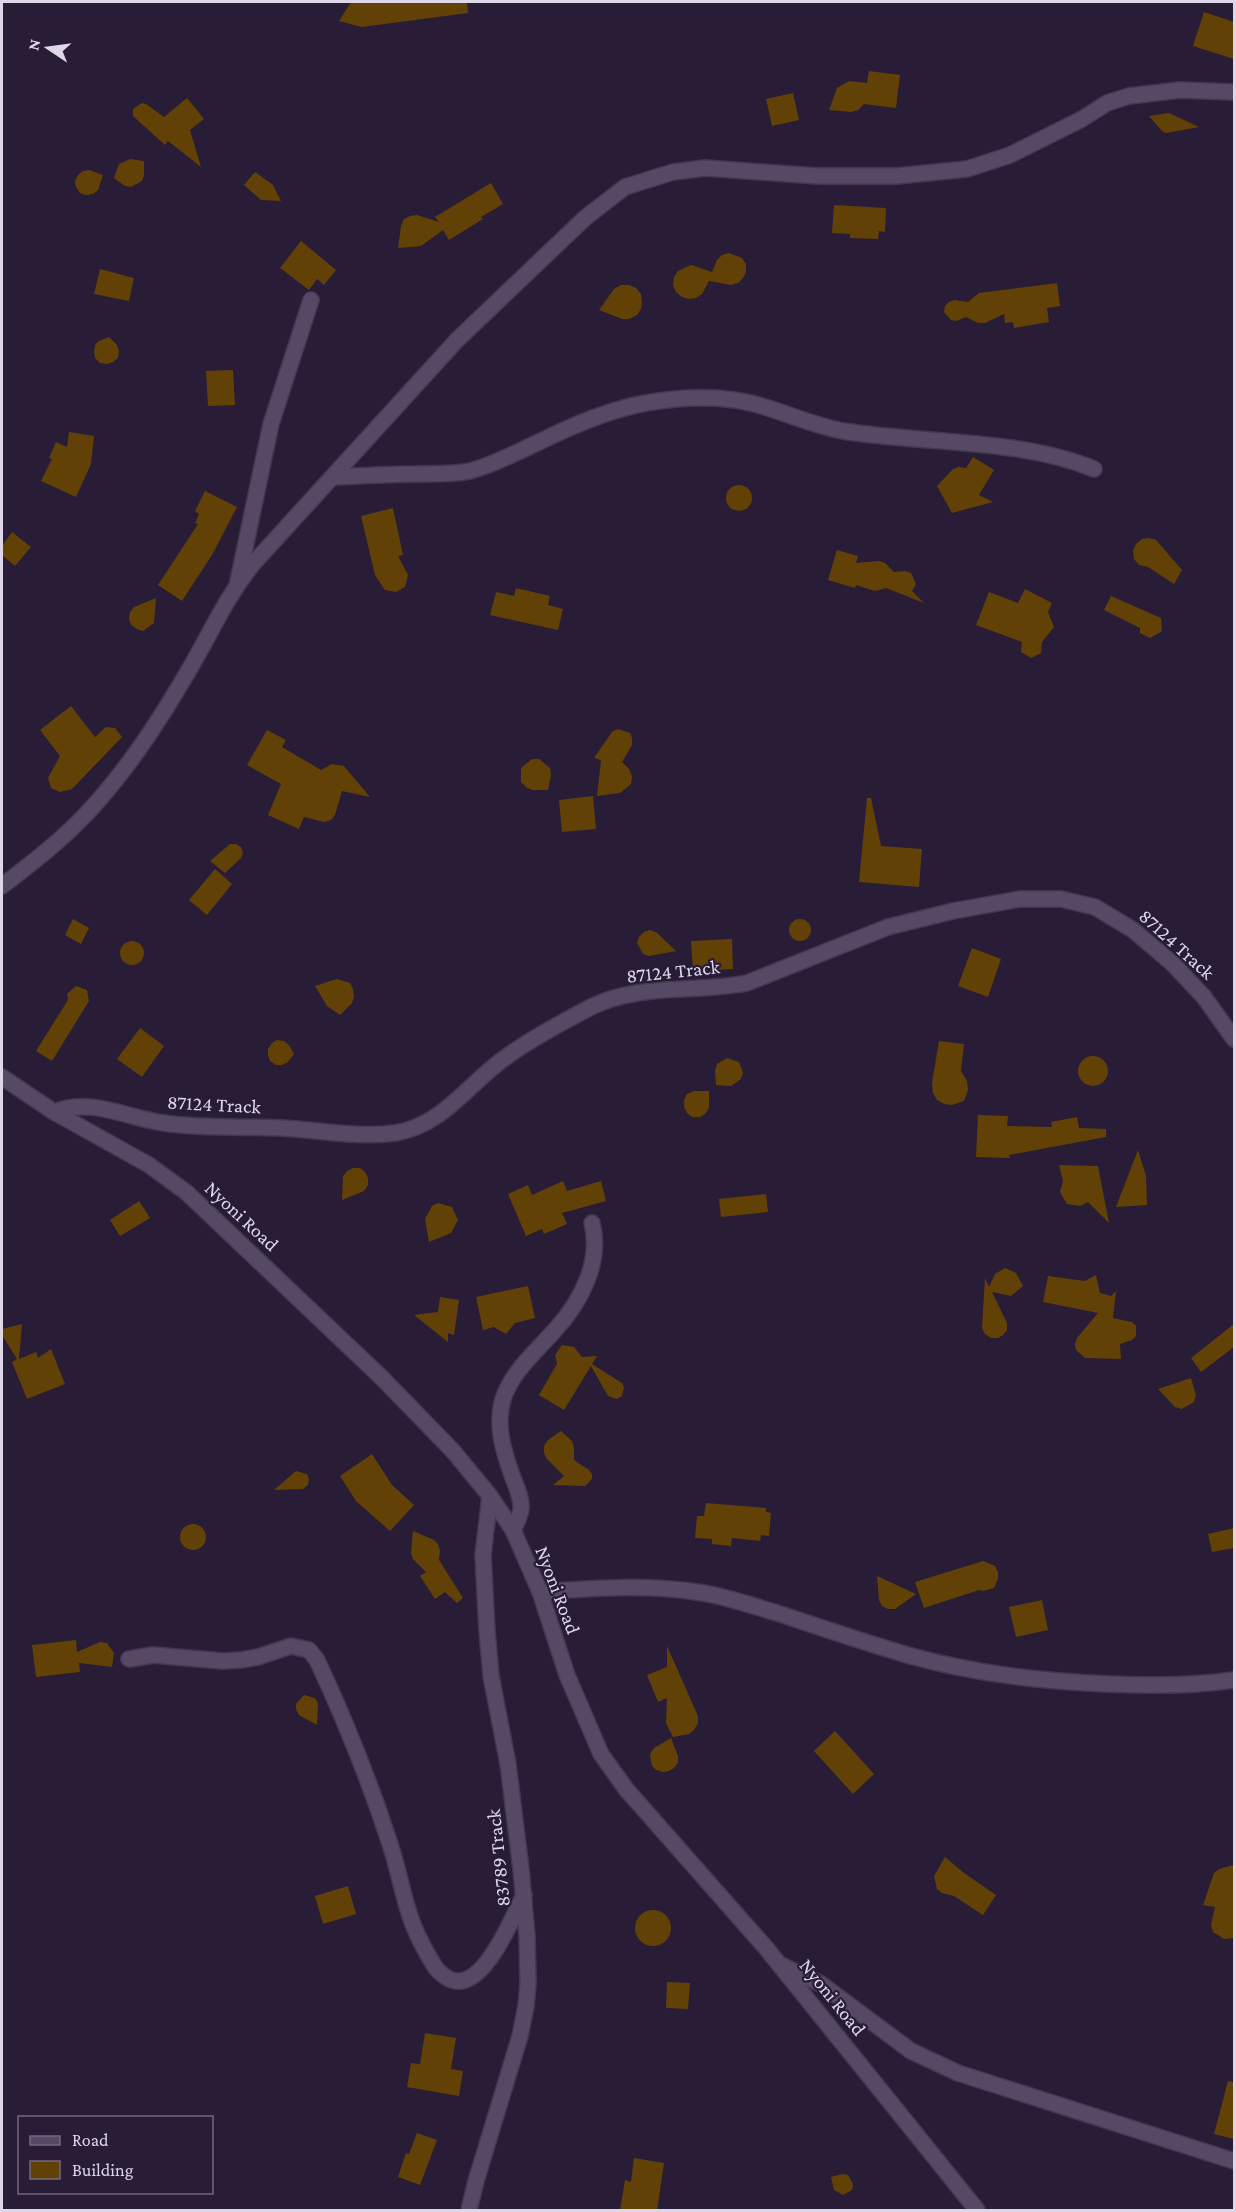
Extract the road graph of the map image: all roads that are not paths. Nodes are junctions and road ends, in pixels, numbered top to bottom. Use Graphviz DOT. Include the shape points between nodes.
graph roads {
  1 [pos="1234,92"];
  2 [pos="310,300"];
  3 [pos="1094,469"];
  4 [pos="334,477"];
  5 [pos="237,584"];
  6 [pos="2,886"];
  7 [pos="1234,1039"];
  8 [pos="2,1077"];
  9 [pos="54,1112"];
  10 [pos="592,1223"];
  11 [pos="490,1496"];
  12 [pos="513,1530"];
  13 [pos="540,1592"];
  14 [pos="129,1659"];
  15 [pos="1234,1680"];
  16 [pos="524,1895"];
  17 [pos="779,1964"];
  18 [pos="1234,2161"];
  19 [pos="469,2211"];
  20 [pos="977,2211"];
  1 -- 4 [label="street" via="1180,90 1128,96 1107,103 1010,155 967,169 897,176 817,176 705,168 673,172 625,187 585,218 457,340"];
  2 -- 5 [label="street" via="271,424"];
  3 -- 4 [label="street" via="1060,456 843,430 735,400 698,398 622,409 468,471"];
  4 -- 5 [label="street"];
  5 -- 6 [label="street" via="194,661 125,768 63,836"];
  7 -- 9 [label="street, 87124 Track" via="1204,997 1133,930 1095,907 1061,898 1020,899 888,927 747,983 613,998 526,1042 441,1113 396,1133 193,1127 145,1120 90,1105"];
  8 -- 9 [label="street, Nyoni Road"];
  9 -- 11 [label="street, Nyoni Road" via="140,1160 186,1192 381,1377 453,1450"];
  10 -- 12 [label="street" via="596,1251 583,1287 570,1312 524,1364 503,1400 501,1442 521,1507"];
  11 -- 12 [label="street, Nyoni Road"];
  11 -- 16 [label="street, 83789 Track" via="483,1556 487,1631"];
  12 -- 13 [label="street, Nyoni Road"];
  13 -- 15 [label="street" via="609,1587 704,1593 910,1655 976,1672 1048,1682 1143,1686"];
  13 -- 17 [label="street, Nyoni Road" via="567,1675 601,1754 626,1789"];
  14 -- 16 [label="street" via="153,1655 222,1661 258,1657 291,1646 309,1650 351,1734 397,1863 409,1914 433,1965 452,1980 469,1978 490,1957"];
  16 -- 19 [label="street, 83789 Track" via="526,2007"];
  17 -- 18 [label="street" via="821,1984 930,2061"];
  17 -- 20 [label="street, Nyoni Road"];
}
